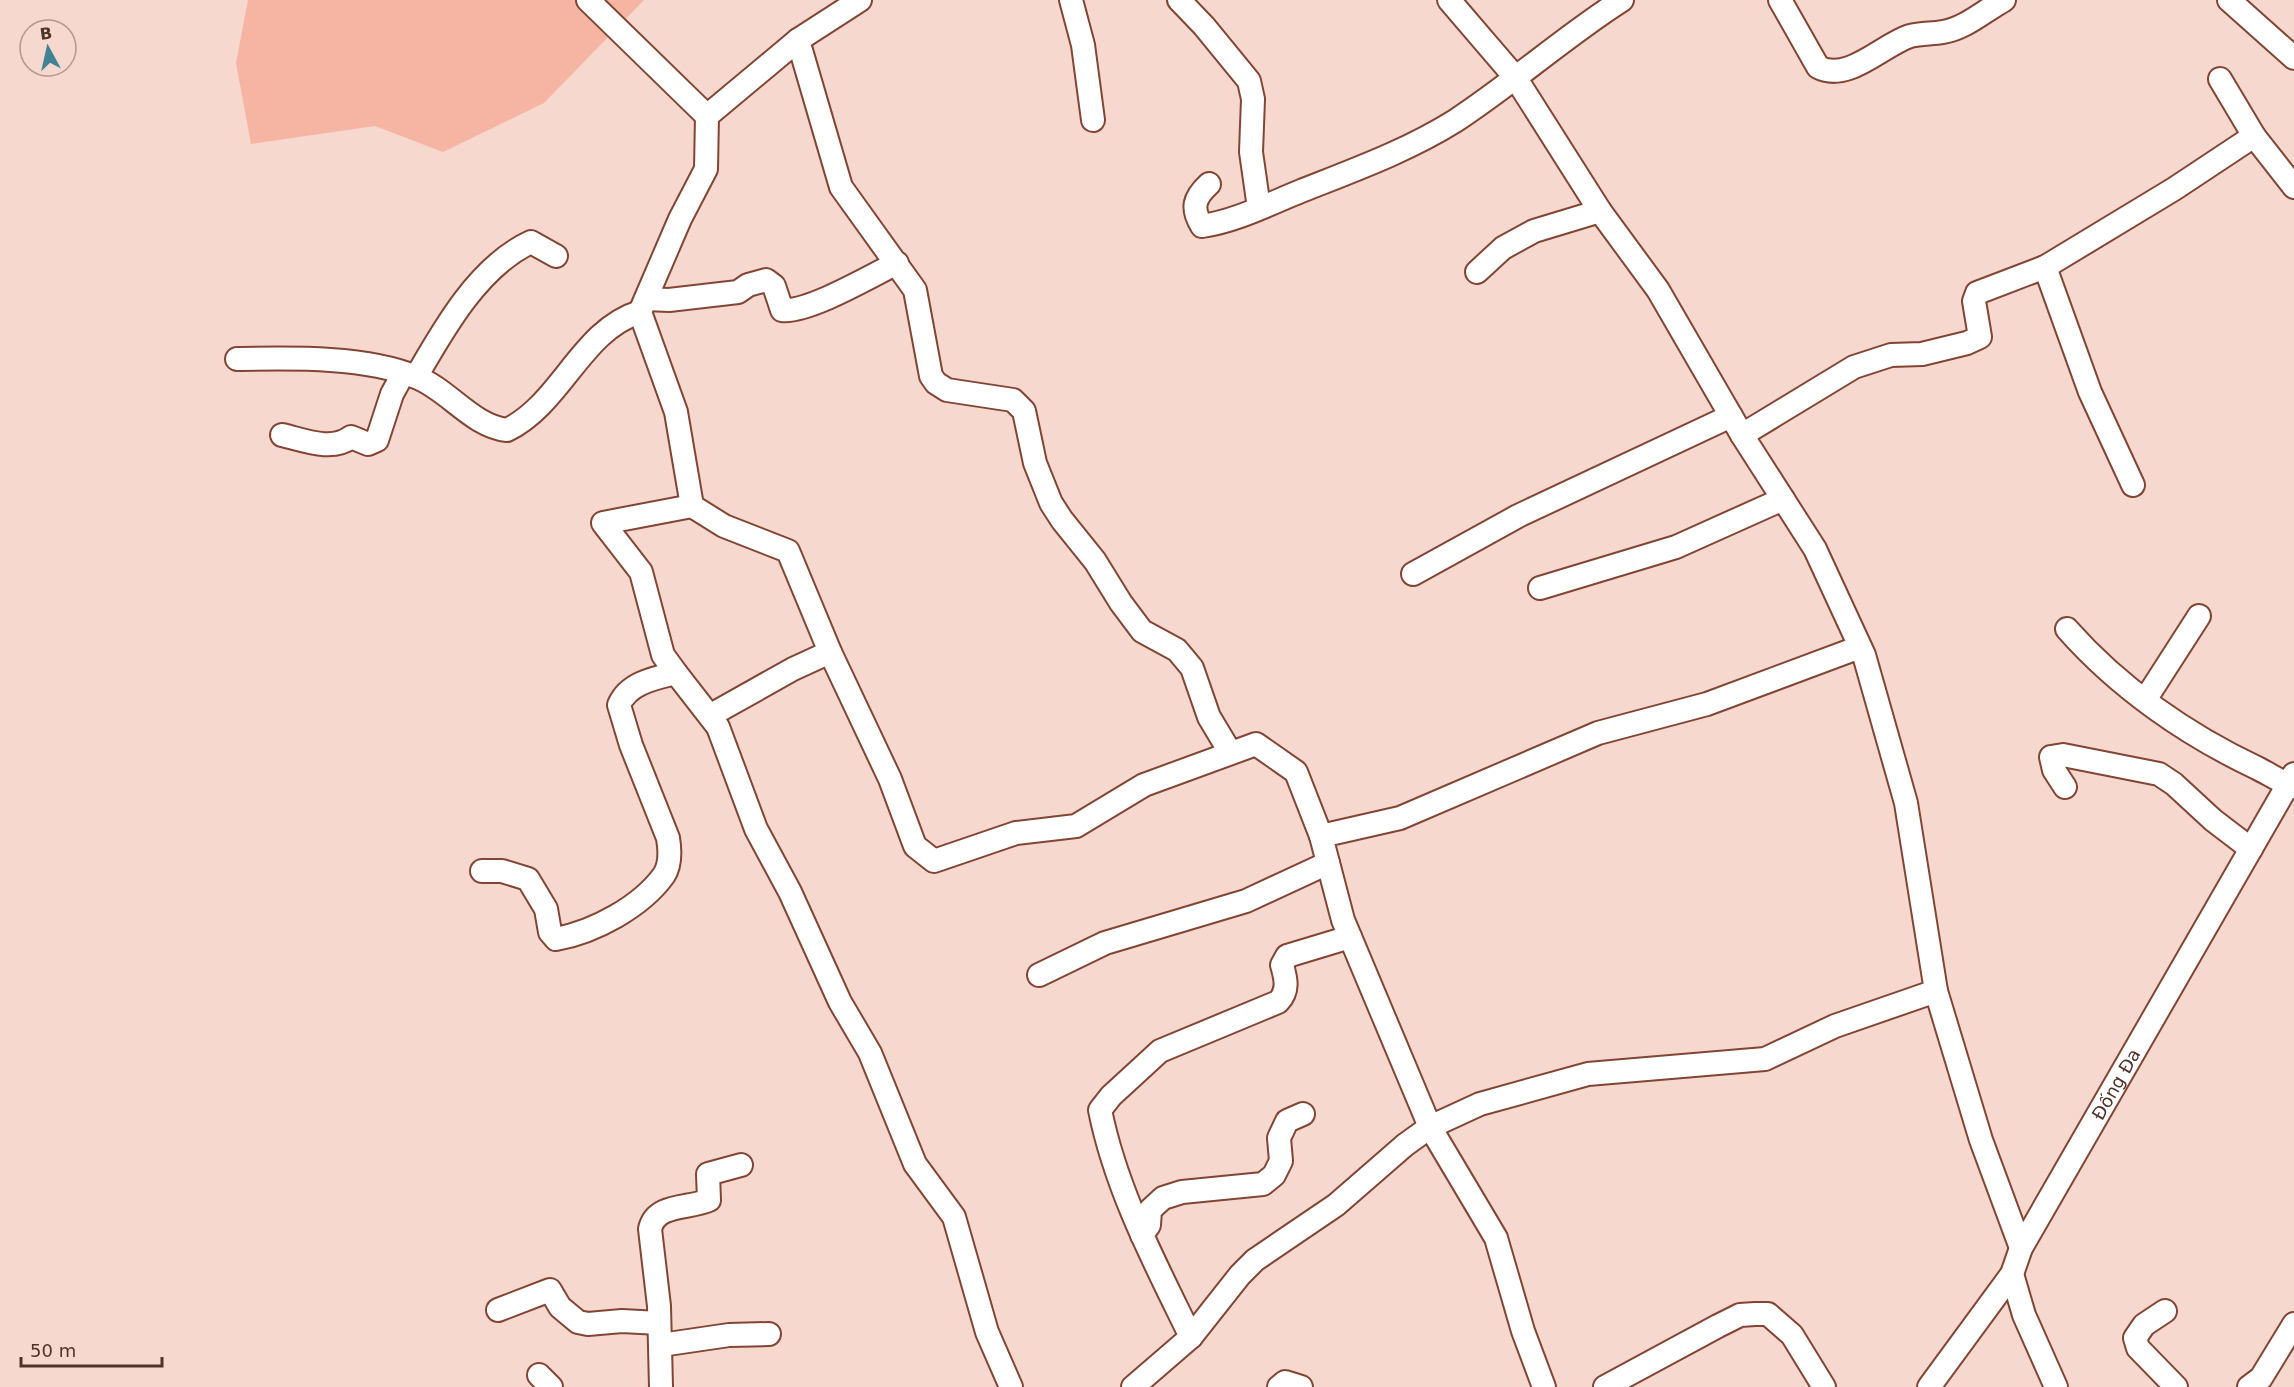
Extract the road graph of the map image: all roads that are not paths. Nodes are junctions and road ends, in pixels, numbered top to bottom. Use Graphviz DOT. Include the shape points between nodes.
graph roads {
  1 [pos="588,0"];
  2 [pos="860,0"];
  3 [pos="1071,0"];
  4 [pos="1179,0"];
  5 [pos="1449,0"];
  6 [pos="1622,0"];
  7 [pos="1780,0"];
  8 [pos="2004,0"];
  9 [pos="2229,0"];
  10 [pos="798,40"];
  11 [pos="2294,58"];
  12 [pos="1515,77"];
  13 [pos="2220,79"];
  14 [pos="707,116"];
  15 [pos="1093,120"];
  16 [pos="2254,136"];
  17 [pos="1209,184"];
  18 [pos="2294,187"];
  19 [pos="1263,206"];
  20 [pos="1600,211"];
  21 [pos="556,256"];
  22 [pos="897,263"];
  23 [pos="2045,267"];
  24 [pos="1477,272"];
  25 [pos="643,306"];
  26 [pos="237,359"];
  27 [pos="410,375"];
  28 [pos="1736,425"];
  29 [pos="282,435"];
  30 [pos="2133,485"];
  31 [pos="1783,499"];
  32 [pos="692,506"];
  33 [pos="1413,574"];
  34 [pos="1540,588"];
  35 [pos="2199,616"];
  36 [pos="2067,629"];
  37 [pos="1860,647"];
  38 [pos="830,652"];
  39 [pos="676,673"];
  40 [pos="2145,700"];
  41 [pos="711,715"];
  42 [pos="1230,752"];
  43 [pos="2292,782"];
  44 [pos="2066,787"];
  45 [pos="1321,836"];
  46 [pos="2252,849"];
  47 [pos="1328,863"];
  48 [pos="482,871"];
  49 [pos="1350,937"];
  50 [pos="1039,975"];
  51 [pos="1936,991"];
  52 [pos="1303,1114"];
  53 [pos="1430,1127"];
  54 [pos="741,1164"];
  55 [pos="1142,1235"];
  56 [pos="2021,1248"];
  57 [pos="2012,1274"];
  58 [pos="498,1310"];
  59 [pos="2165,1311"];
  60 [pos="2294,1324"];
  61 [pos="660,1334"];
  62 [pos="769,1334"];
  63 [pos="1191,1337"];
  64 [pos="661,1387"];
  65 [pos="1011,1387"];
  66 [pos="1133,1387"];
  67 [pos="1279,1387"];
  68 [pos="1301,1387"];
  69 [pos="1544,1387"];
  70 [pos="1605,1387"];
  71 [pos="1824,1387"];
  72 [pos="1929,1387"];
  73 [pos="2056,1387"];
  74 [pos="2176,1387"];
  75 [pos="2249,1387"];
  1 -- 14 [label="street"];
  2 -- 10 [label="street"];
  3 -- 15 [label="street" via="1083,45"];
  4 -- 19 [label="street" via="1249,81 1253,99 1251,152 1258,201"];
  5 -- 12 [label="street"];
  6 -- 12 [label="street"];
  7 -- 8 [label="street" via="1812,59 1828,72 1849,68 1911,36 1943,32 1970,22"];
  9 -- 11 [label="street"];
  10 -- 14 [label="street"];
  10 -- 22 [label="street" via="841,187"];
  12 -- 19 [label="street" via="1420,141"];
  12 -- 20 [label="street"];
  13 -- 16 [label="street"];
  14 -- 25 [label="street" via="706,169"];
  16 -- 18 [label="street"];
  16 -- 23 [label="street"];
  17 -- 19 [label="street" via="1196,196 1194,213 1202,226"];
  20 -- 24 [label="street" via="1534,231 1503,248"];
  20 -- 28 [label="street" via="1658,290"];
  21 -- 27 [label="street" via="531,242 511,252 482,281"];
  22 -- 25 [label="street" via="791,311 782,310 774,286 766,280 738,292"];
  22 -- 42 [label="street" via="915,290 929,366 936,383 946,390 1013,400 1024,411 1035,463 1051,503 1142,631 1177,650 1192,668 1209,717"];
  23 -- 28 [label="street" via="1977,294 1974,301 1980,337 1922,354 1891,355 1854,367"];
  23 -- 30 [label="street" via="2090,392"];
  25 -- 27 [label="street" via="614,325 589,348 539,408 507,430 487,425"];
  25 -- 32 [label="street" via="676,412"];
  26 -- 27 [label="street" via="335,361"];
  27 -- 29 [label="street" via="392,394 378,440 368,444 351,438 342,444 323,444"];
  28 -- 31 [label="street"];
  28 -- 33 [label="street" via="1518,516"];
  31 -- 34 [label="street" via="1676,547"];
  31 -- 37 [label="street" via="1815,549"];
  32 -- 38 [label="street" via="724,526 788,551"];
  32 -- 39 [label="street" via="603,523 641,572 663,655"];
  35 -- 40 [label="street"];
  36 -- 40 [label="street" via="2086,651"];
  37 -- 45 [label="street" via="1707,704 1598,733 1400,818"];
  37 -- 51 [label="street" via="1906,803"];
  38 -- 41 [label="street"];
  38 -- 42 [label="street" via="890,779 915,846 934,861 1016,833 1076,826 1144,785"];
  39 -- 41 [label="street"];
  39 -- 48 [label="street" via="650,679 631,689 619,705 668,838 670,855 665,874 625,910 556,939 550,932 546,909 528,879 502,871"];
  40 -- 43 [label="street" via="2211,747"];
  41 -- 65 [label="street" via="756,829 790,892 840,1002 870,1053 915,1164 954,1217 987,1332"];
  42 -- 45 [label="street" via="1256,744 1296,772"];
  43 -- 46 [label="street, Đống Đa"];
  44 -- 46 [label="street" via="2054,770 2051,757 2063,755 2159,774"];
  45 -- 47 [label="street"];
  46 -- 56 [label="street, Đống Đa"];
  47 -- 49 [label="street"];
  47 -- 50 [label="street" via="1246,901 1147,928 1098,946"];
  49 -- 53 [label="street"];
  49 -- 55 [label="street" via="1287,956 1282,965 1285,995 1278,1002 1160,1051 1100,1110 1116,1174"];
  51 -- 53 [label="street" via="1835,1026 1765,1059 1588,1074 1480,1104"];
  51 -- 56 [label="street" via="1981,1140"];
  52 -- 55 [label="street" via="1287,1121 1279,1138 1281,1161 1263,1184 1182,1192 1163,1198 1150,1210 1149,1225"];
  53 -- 63 [label="street" via="1336,1205 1255,1260"];
  53 -- 69 [label="street" via="1496,1238"];
  54 -- 61 [label="street" via="708,1174 709,1200 660,1212 651,1221"];
  55 -- 63 [label="street"];
  56 -- 57 [label="street, Đống Đa"];
  57 -- 72 [label="street, Đống Đa"];
  57 -- 73 [label="street" via="2024,1316"];
  58 -- 61 [label="street" via="550,1290 560,1307 578,1322 622,1321"];
  59 -- 74 [label="street" via="2144,1325 2135,1338 2138,1348"];
  60 -- 75 [label="street" via="2261,1378"];
  61 -- 62 [label="street"];
  61 -- 64 [label="street"];
  63 -- 66 [label="street"];
  67 -- 68 [label="street" via="1285,1382"];
  70 -- 71 [label="street" via="1740,1315 1768,1314 1792,1335"];
}
